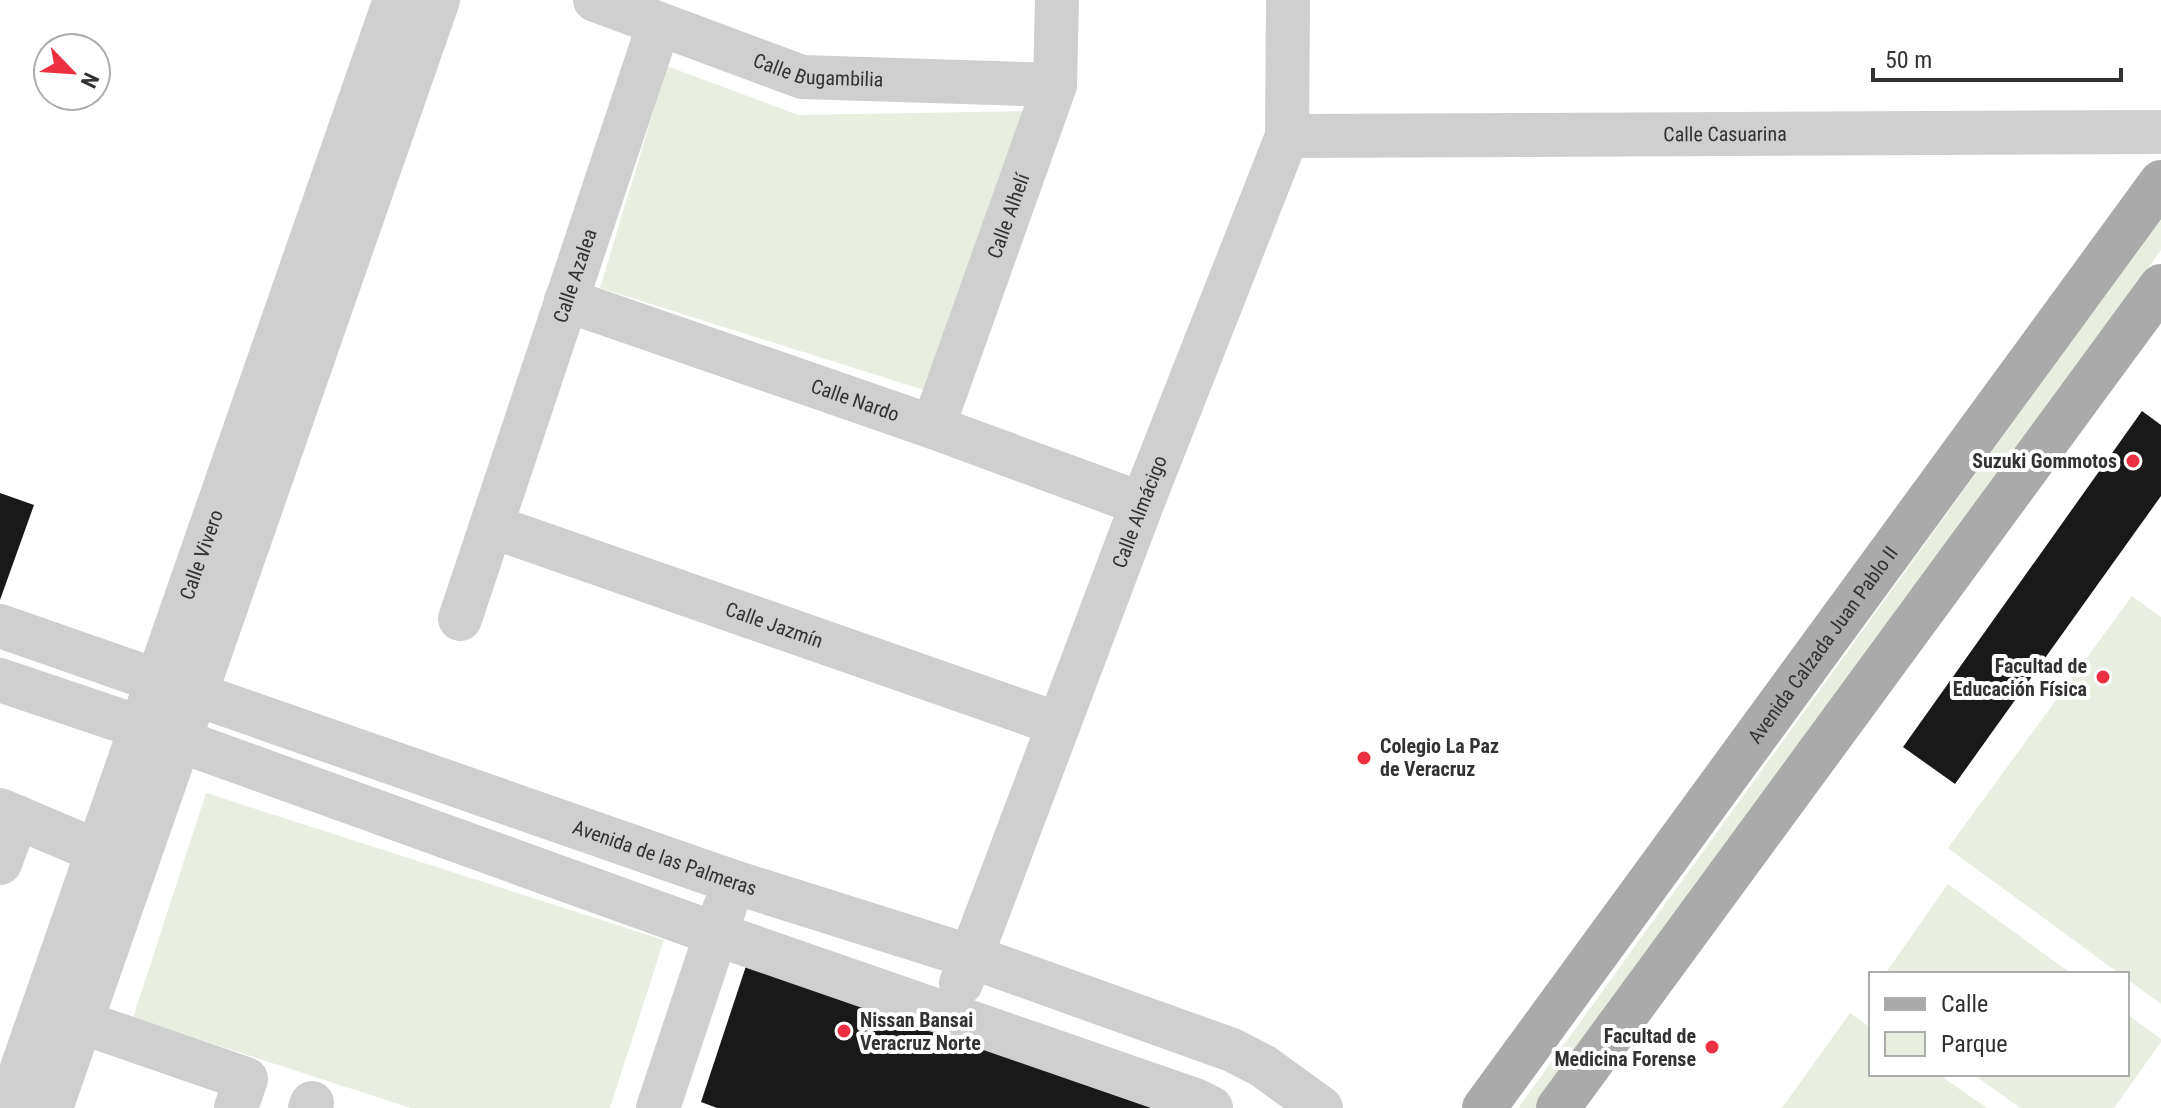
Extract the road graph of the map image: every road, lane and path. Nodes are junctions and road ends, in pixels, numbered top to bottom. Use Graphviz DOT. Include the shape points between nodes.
graph roads {
  1 [pos="395,0"];
  2 [pos="438,0"];
  3 [pos="595,0"];
  4 [pos="1057,0"];
  5 [pos="1288,0"];
  6 [pos="659,24"];
  7 [pos="1055,85"];
  8 [pos="2161,132"];
  9 [pos="1287,136"];
  10 [pos="359,163"];
  11 [pos="2161,182"];
  12 [pos="2161,286"];
  13 [pos="566,300"];
  14 [pos="933,427"];
  15 [pos="1142,504"];
  16 [pos="491,526"];
  17 [pos="460,619"];
  18 [pos="0,626"];
  19 [pos="0,680"];
  20 [pos="175,687"];
  21 [pos="1058,724"];
  22 [pos="159,734"];
  23 [pos="8,813"];
  24 [pos="116,860"];
  25 [pos="0,863"];
  26 [pos="734,882"];
  27 [pos="716,934"];
  28 [pos="972,957"];
  29 [pos="947,1014"];
  30 [pos="81,1022"];
  31 [pos="241,1093"];
  32 [pos="8,1108"];
  33 [pos="51,1108"];
  34 [pos="658,1108"];
  35 [pos="1211,1108"];
  36 [pos="1321,1108"];
  37 [pos="1484,1108"];
  38 [pos="1558,1108"];
  1 -- 10 [label="street, Calle Vivero"];
  2 -- 10 [label="street, Calle Vivero"];
  3 -- 6 [label="street, Calle Bugambilia"];
  4 -- 7 [label="street, Calle Alhelí"];
  5 -- 9 [label="street, Calle Almácigo"];
  6 -- 7 [label="street, Calle Bugambilia" via="802,77"];
  6 -- 13 [label="street, Calle Azalea"];
  7 -- 14 [label="street, Calle Alhelí"];
  8 -- 9 [label="street, Calle Casuarina"];
  9 -- 15 [label="street, Calle Almácigo"];
  10 -- 20 [label="street, Calle Vivero"];
  11 -- 37 [label="main road, Avenida Calzada Juan Pablo II"];
  12 -- 38 [label="main road"];
  13 -- 14 [label="street, Calle Nardo"];
  13 -- 16 [label="street, Calle Azalea"];
  14 -- 15 [label="street, Calle Nardo"];
  15 -- 21 [label="street, Calle Almácigo"];
  16 -- 17 [label="street, Calle Azalea"];
  16 -- 21 [label="street, Calle Jazmín"];
  18 -- 20 [label="street, Avenida de las Palmeras"];
  19 -- 22 [label="street"];
  20 -- 22 [label="street, Calle Vivero"];
  20 -- 26 [label="street, Avenida de las Palmeras"];
  21 -- 28 [label="street, Calle Almácigo"];
  22 -- 24 [label="street, Calle Vivero"];
  22 -- 27 [label="street"];
  23 -- 24 [label="street"];
  23 -- 25 [label="street"];
  24 -- 30 [label="street, Calle Vivero"];
  24 -- 32 [label="street, Calle Vivero"];
  26 -- 27 [label="street"];
  26 -- 28 [label="street, Avenida de las Palmeras"];
  27 -- 29 [label="street"];
  27 -- 34 [label="street"];
  28 -- 29 [label="street, Calle Almácigo"];
  28 -- 36 [label="street, Avenida de las Palmeras" via="1232,1050"];
  29 -- 35 [label="street"];
  30 -- 31 [label="street"];
  30 -- 33 [label="street, Calle Vivero"];
}
